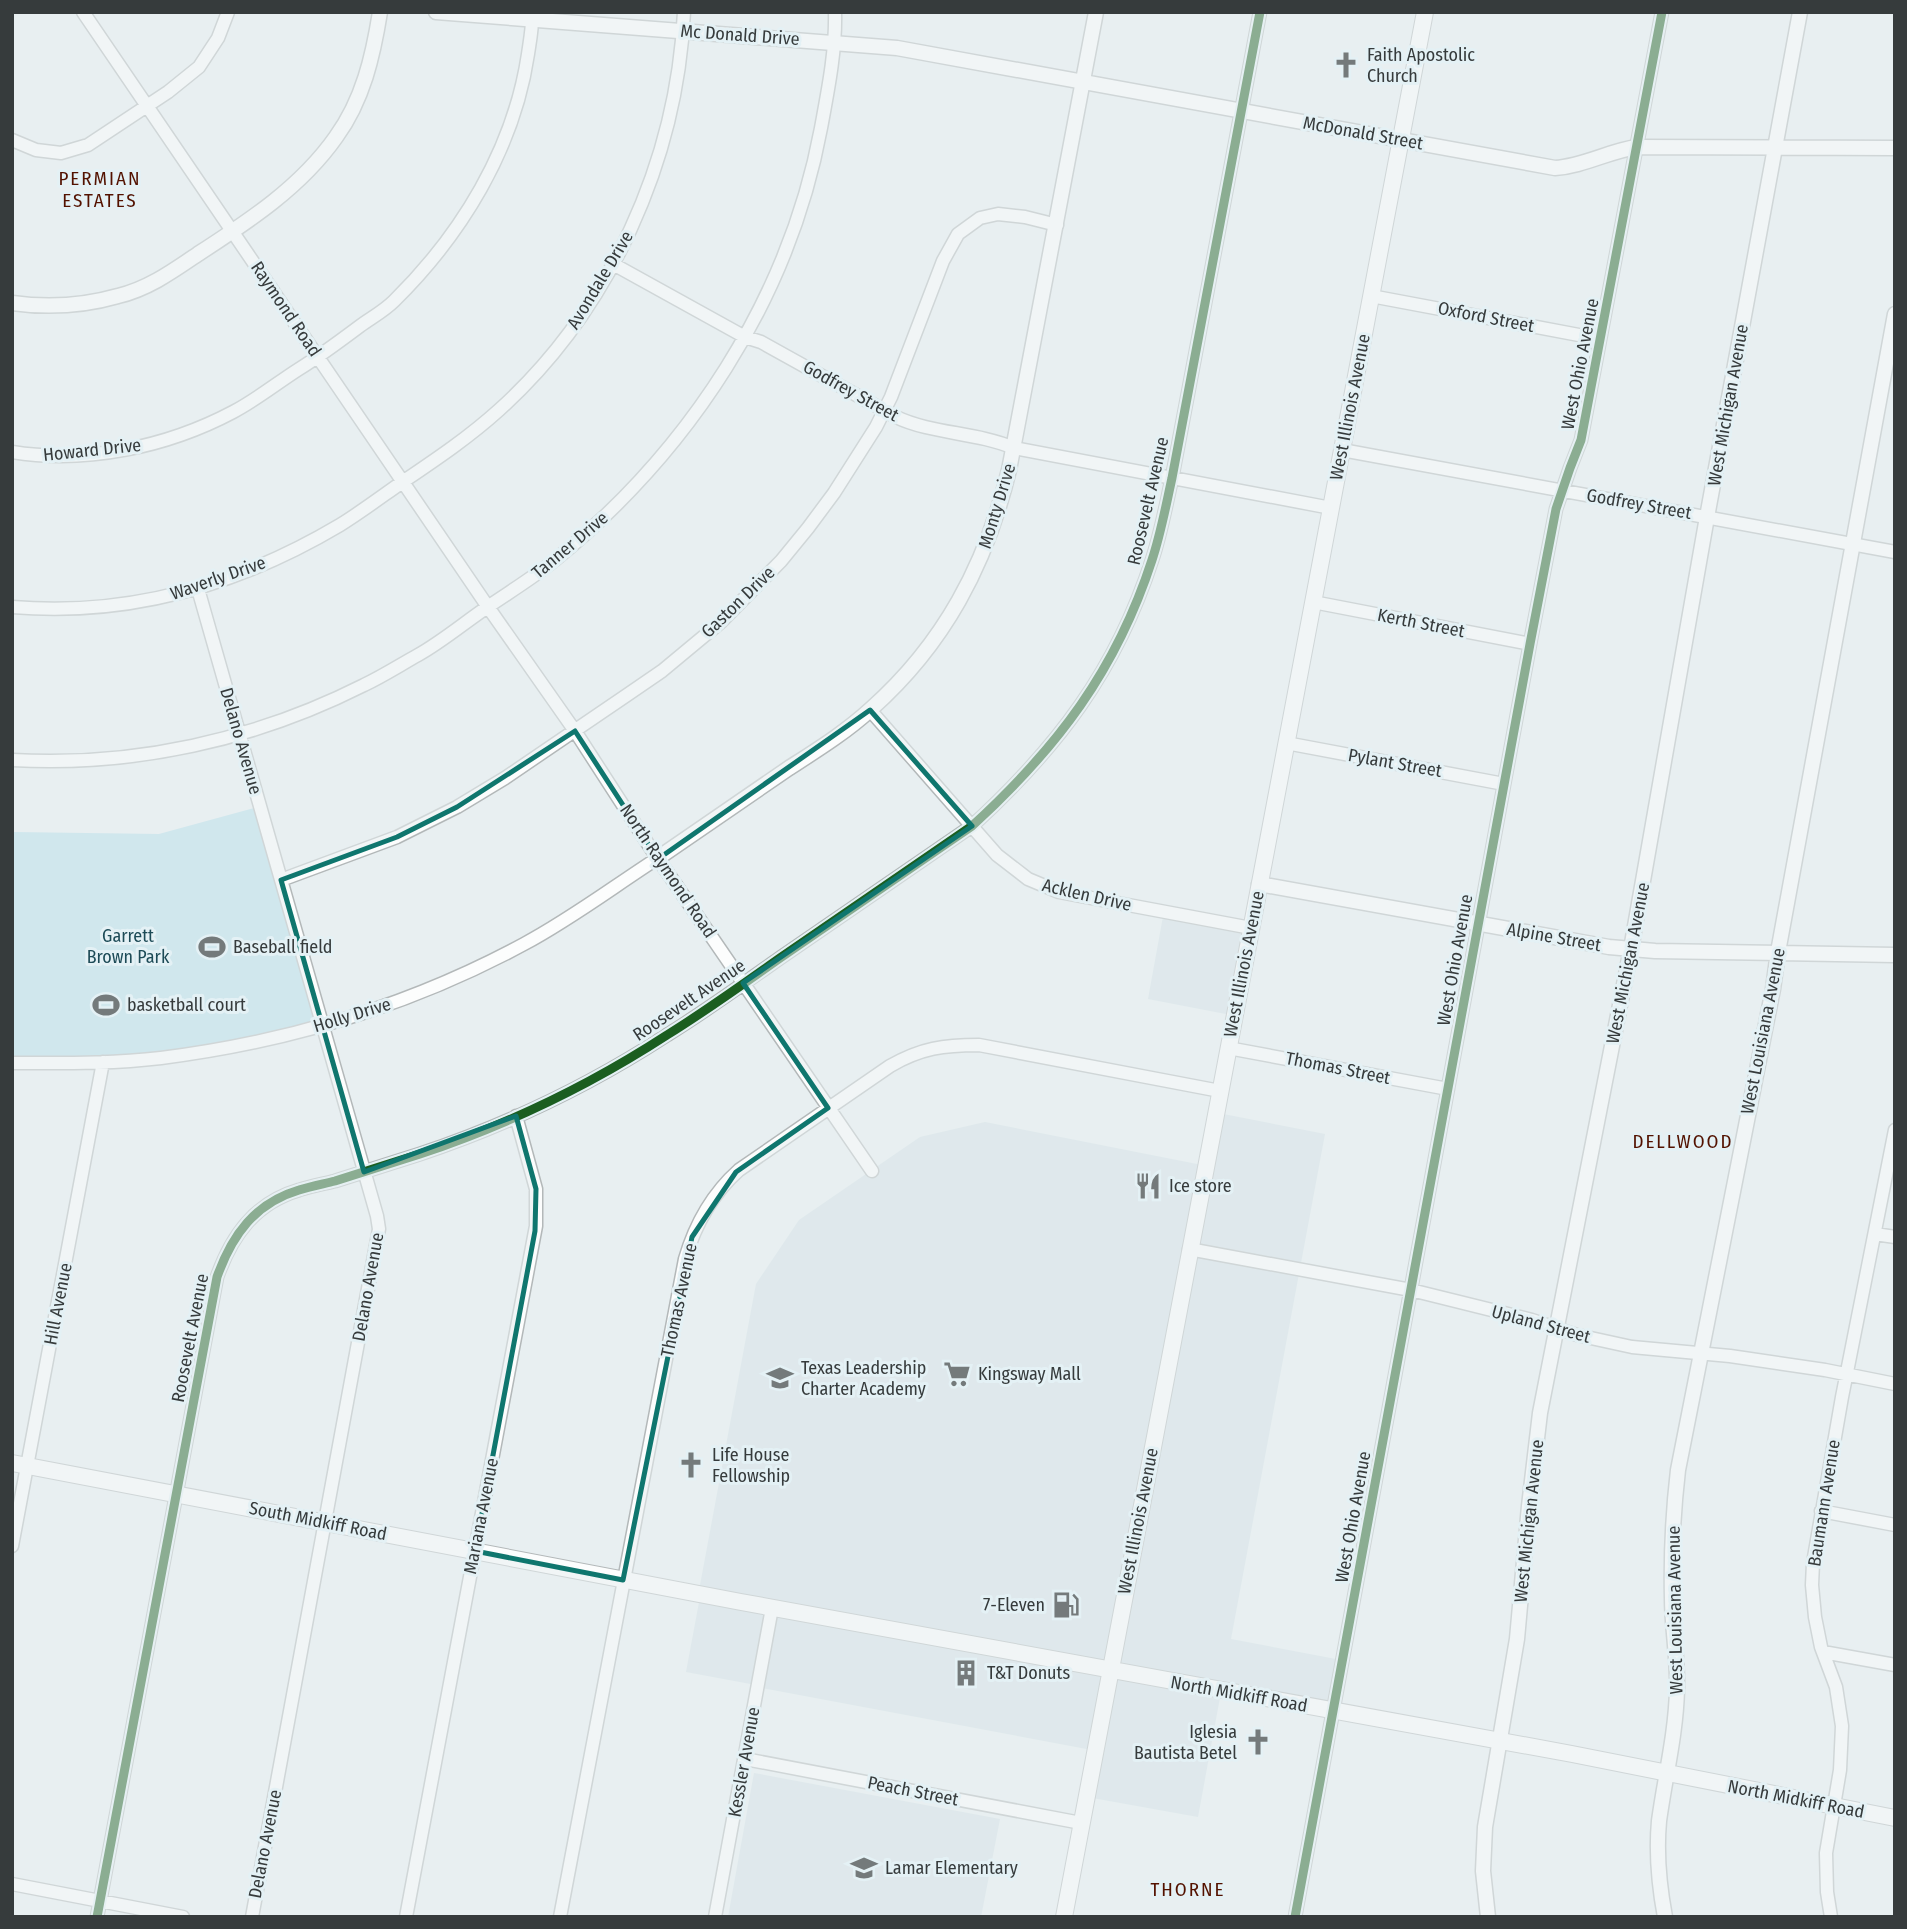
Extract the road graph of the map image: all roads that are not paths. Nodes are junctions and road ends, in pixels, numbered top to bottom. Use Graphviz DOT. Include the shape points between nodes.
graph roads {
  1 [pos="83,12"];
  2 [pos="228,12"];
  3 [pos="380,12"];
  4 [pos="436,12"];
  5 [pos="684,12"];
  6 [pos="835,12"];
  7 [pos="1096,12"];
  8 [pos="1260,12"];
  9 [pos="1425,12"];
  10 [pos="1662,12"];
  11 [pos="1800,12"];
  12 [pos="532,16"];
  13 [pos="682,31"];
  14 [pos="834,42"];
  15 [pos="1083,83"];
  16 [pos="147,106"];
  17 [pos="1241,111"];
  18 [pos="1400,139"];
  19 [pos="12,140"];
  20 [pos="1637,147"];
  21 [pos="1895,148"];
  22 [pos="1775,149"];
  23 [pos="1057,225"];
  24 [pos="233,231"];
  25 [pos="613,264"];
  26 [pos="1371,296"];
  27 [pos="12,303"];
  28 [pos="1895,314"];
  29 [pos="745,337"];
  30 [pos="1600,339"];
  31 [pos="318,357"];
  32 [pos="884,411"];
  33 [pos="1014,448"];
  34 [pos="1342,450"];
  35 [pos="12,452"];
  36 [pos="1172,478"];
  37 [pos="404,481"];
  38 [pos="1563,490"];
  39 [pos="1331,508"];
  40 [pos="1707,517"];
  41 [pos="1852,544"];
  42 [pos="1895,552"];
  43 [pos="198,589"];
  44 [pos="1313,602"];
  45 [pos="12,607"];
  46 [pos="488,607"];
  47 [pos="1530,644"];
  48 [pos="870,710"];
  49 [pos="575,731"];
  50 [pos="239,735"];
  51 [pos="1286,743"];
  52 [pos="12,760"];
  53 [pos="1504,784"];
  54 [pos="972,826"];
  55 [pos="658,858"];
  56 [pos="281,880"];
  57 [pos="1259,884"];
  58 [pos="1478,923"];
  59 [pos="1251,928"];
  60 [pos="1631,949"];
  61 [pos="1778,952"];
  62 [pos="1895,955"];
  63 [pos="743,983"];
  64 [pos="323,1026"];
  65 [pos="1228,1048"];
  66 [pos="103,1062"];
  67 [pos="12,1063"];
  68 [pos="1448,1089"];
  69 [pos="1220,1091"];
  70 [pos="828,1108"];
  71 [pos="516,1116"];
  72 [pos="1895,1130"];
  73 [pos="872,1171"];
  74 [pos="364,1172"];
  75 [pos="1875,1234"];
  76 [pos="1895,1237"];
  77 [pos="1189,1249"];
  78 [pos="1410,1290"];
  79 [pos="1557,1329"];
  80 [pos="1700,1354"];
  81 [pos="1847,1375"];
  82 [pos="1895,1384"];
  83 [pos="20,1465"];
  84 [pos="176,1494"];
  85 [pos="1821,1511"];
  86 [pos="325,1523"];
  87 [pos="1895,1525"];
  88 [pos="12,1546"];
  89 [pos="475,1551"];
  90 [pos="623,1580"];
  91 [pos="772,1608"];
  92 [pos="1823,1652"];
  93 [pos="1895,1665"];
  94 [pos="1110,1670"];
  95 [pos="1333,1710"];
  96 [pos="1500,1741"];
  97 [pos="745,1759"];
  98 [pos="1668,1773"];
  99 [pos="1833,1806"];
  100 [pos="1895,1818"];
  101 [pos="1081,1823"];
  102 [pos="12,1884"];
  103 [pos="100,1901"];
  104 [pos="97,1917"];
  105 [pos="183,1917"];
  106 [pos="252,1917"];
  107 [pos="406,1917"];
  108 [pos="560,1917"];
  109 [pos="715,1917"];
  110 [pos="1064,1917"];
  111 [pos="1295,1917"];
  112 [pos="1488,1917"];
  113 [pos="1665,1917"];
  114 [pos="1831,1917"];
  1 -- 16 [label="street, Raymond Road"];
  2 -- 16 [label="street" via="199,67"];
  3 -- 24 [label="street" via="368,73 338,135 291,188"];
  4 -- 12 [label="street, Mc Donald Drive"];
  5 -- 13 [label="street, Avondale Drive"];
  6 -- 14 [label="street, Tanner Drive"];
  7 -- 15 [label="street, Monty Drive"];
  8 -- 17 [label="street, Roosevelt Avenue"];
  9 -- 18 [label="main road, West Illinois Avenue"];
  10 -- 20 [label="street, West Ohio Avenue"];
  11 -- 22 [label="street, West Michigan Avenue"];
  12 -- 13 [label="street, Mc Donald Drive"];
  12 -- 31 [label="street, Howard Drive" via="525,72 511,122 468,212 436,256 392,303"];
  13 -- 14 [label="street, Mc Donald Drive"];
  13 -- 25 [label="street, Avondale Drive" via="660,153"];
  14 -- 15 [label="street, McDonald Street" via="912,50"];
  14 -- 29 [label="street, Tanner Drive" via="819,143 798,217"];
  15 -- 17 [label="street, McDonald Street"];
  15 -- 23 [label="street, Monty Drive"];
  16 -- 19 [label="street" via="88,145 70,151 36,150"];
  16 -- 24 [label="street, Raymond Road"];
  17 -- 18 [label="street, McDonald Street"];
  17 -- 36 [label="street, Roosevelt Avenue"];
  18 -- 20 [label="street, McDonald Street" via="1555,168"];
  18 -- 26 [label="main road, West Illinois Avenue"];
  20 -- 22 [label="street, McDonald Street"];
  20 -- 30 [label="street, West Ohio Avenue"];
  21 -- 22 [label="street, McDonald Street"];
  22 -- 40 [label="street, West Michigan Avenue"];
  23 -- 32 [label="street, Gaston Drive" via="998,214 979,218 958,234"];
  23 -- 33 [label="street, Monty Drive"];
  24 -- 27 [label="street" via="157,281 121,296 78,305"];
  24 -- 31 [label="street, Raymond Road"];
  25 -- 29 [label="street"];
  25 -- 37 [label="street, Avondale Drive" via="574,325 520,390 466,438"];
  26 -- 30 [label="street, Oxford Street"];
  26 -- 34 [label="main road, West Illinois Avenue"];
  28 -- 41 [label="street, West Louisiana Avenue"];
  29 -- 32 [label="street, Godfrey Street"];
  29 -- 46 [label="street, Tanner Drive" via="689,424 629,493 552,562"];
  30 -- 38 [label="street, West Ohio Avenue" via="1581,440"];
  31 -- 35 [label="street, Howard Drive" via="233,412 178,436 134,449 37,456"];
  31 -- 37 [label="street, Raymond Road"];
  32 -- 33 [label="street, Godfrey Street" via="921,427 999,441"];
  32 -- 49 [label="street, Gaston Drive" via="850,470 808,528 742,603 662,671"];
  33 -- 36 [label="street, Godfrey Street"];
  33 -- 48 [label="street, Monty Drive" via="998,514 965,592 936,638"];
  34 -- 38 [label="street, Godfrey Street"];
  34 -- 39 [label="main road, West Illinois Avenue"];
  36 -- 39 [label="street, Godfrey Street"];
  36 -- 54 [label="street, Roosevelt Avenue" via="1143,588 1100,676 1035,764"];
  37 -- 43 [label="street, Waverly Drive" via="321,536 266,564"];
  37 -- 46 [label="street, Raymond Road"];
  38 -- 40 [label="street, Godfrey Street"];
  38 -- 47 [label="street, West Ohio Avenue"];
  39 -- 44 [label="main road, West Illinois Avenue"];
  40 -- 41 [label="street, Godfrey Street"];
  40 -- 60 [label="street, West Michigan Avenue"];
  41 -- 42 [label="street, Godfrey Street"];
  41 -- 61 [label="street, West Louisiana Avenue"];
  43 -- 45 [label="street, Waverly Drive" via="108,606"];
  43 -- 50 [label="street, Delano Avenue"];
  44 -- 47 [label="street, Kerth Street"];
  44 -- 51 [label="main road, West Illinois Avenue"];
  46 -- 49 [label="street, North Raymond Road"];
  46 -- 50 [label="street, Tanner Drive" via="421,654 363,686"];
  47 -- 53 [label="street, West Ohio Avenue"];
  48 -- 54 [label="street, Acklen Drive"];
  48 -- 55 [label="street, Monty Drive"];
  49 -- 55 [label="street, North Raymond Road"];
  49 -- 56 [label="street, Gaston Drive" via="457,807 397,837"];
  50 -- 52 [label="street, Tanner Drive" via="133,757"];
  50 -- 56 [label="street, Delano Avenue"];
  51 -- 53 [label="street, Pylant Street"];
  51 -- 57 [label="main road, West Illinois Avenue"];
  53 -- 58 [label="street, West Ohio Avenue"];
  54 -- 59 [label="street, Acklen Drive" via="1002,860 1045,887"];
  54 -- 63 [label="street, Roosevelt Avenue"];
  55 -- 63 [label="street, North Raymond Road"];
  55 -- 64 [label="street, Holly Drive" via="507,953 392,1004"];
  56 -- 64 [label="street, Delano Avenue"];
  57 -- 58 [label="street, Alpine Street"];
  57 -- 59 [label="main road, West Illinois Avenue"];
  58 -- 60 [label="street, Alpine Street"];
  58 -- 68 [label="street, West Ohio Avenue"];
  59 -- 65 [label="main road, West Illinois Avenue"];
  60 -- 61 [label="street, Alpine Street"];
  60 -- 79 [label="street, West Michigan Avenue"];
  61 -- 62 [label="street, Alpine Street"];
  61 -- 80 [label="street, West Louisiana Avenue"];
  63 -- 70 [label="street, North Raymond Road"];
  63 -- 71 [label="street, Roosevelt Avenue" via="631,1058"];
  64 -- 66 [label="street, Holly Drive" via="213,1050"];
  64 -- 74 [label="street, Delano Avenue"];
  65 -- 68 [label="street, Thomas Street"];
  65 -- 69 [label="main road, West Illinois Avenue"];
  66 -- 67 [label="street, Holly Drive"];
  66 -- 83 [label="street, Hill Avenue"];
  68 -- 78 [label="street, West Ohio Avenue"];
  69 -- 70 [label="street, Thomas Avenue" via="962,1044 930,1048 903,1059"];
  69 -- 77 [label="main road, West Illinois Avenue"];
  70 -- 73 [label="street, North Raymond Road"];
  70 -- 90 [label="street, Thomas Avenue" via="736,1172 708,1206 692,1237"];
  71 -- 74 [label="street, Roosevelt Avenue"];
  71 -- 89 [label="street, Mariana Avenue" via="536,1189 536,1226"];
  72 -- 75 [label="street, Baumann Avenue"];
  74 -- 84 [label="street, Roosevelt Avenue" via="276,1200 250,1219 232,1242 217,1277"];
  74 -- 86 [label="street, Delano Avenue" via="379,1238"];
  75 -- 76 [label="street"];
  75 -- 81 [label="street, Baumann Avenue"];
  77 -- 78 [label="street, Upland Street"];
  77 -- 94 [label="main road, West Illinois Avenue"];
  78 -- 79 [label="street, Upland Street"];
  78 -- 95 [label="street, West Ohio Avenue"];
  79 -- 80 [label="street, Upland Street" via="1632,1347"];
  79 -- 96 [label="street, West Michigan Avenue" via="1537,1434 1517,1639"];
  80 -- 81 [label="street, Upland Street"];
  80 -- 98 [label="street, West Louisiana Avenue" via="1672,1527 1677,1688"];
  81 -- 82 [label="street, Upland Street"];
  81 -- 85 [label="street, Baumann Avenue"];
  83 -- 84 [label="main road, South Midkiff Road"];
  83 -- 88 [label="street, Hill Avenue"];
  84 -- 86 [label="main road, South Midkiff Road"];
  84 -- 103 [label="street, Roosevelt Avenue"];
  85 -- 87 [label="street"];
  85 -- 92 [label="street, Baumann Avenue" via="1812,1586"];
  86 -- 89 [label="main road, South Midkiff Road"];
  86 -- 106 [label="street, Delano Avenue"];
  89 -- 90 [label="main road, South Midkiff Road"];
  89 -- 107 [label="street, Mariana Avenue"];
  90 -- 91 [label="main road, North Midkiff Road"];
  90 -- 108 [label="street, Thomas Avenue"];
  91 -- 94 [label="main road, North Midkiff Road"];
  91 -- 97 [label="street, Kessler Avenue"];
  92 -- 93 [label="street"];
  92 -- 99 [label="street, Baumann Avenue" via="1836,1686 1842,1726"];
  94 -- 95 [label="main road, North Midkiff Road"];
  94 -- 101 [label="main road, West Illinois Avenue"];
  95 -- 96 [label="main road, North Midkiff Road"];
  95 -- 111 [label="street, West Ohio Avenue"];
  96 -- 98 [label="main road, North Midkiff Road"];
  96 -- 112 [label="street, West Michigan Avenue" via="1485,1827"];
  97 -- 101 [label="street, Peach Street"];
  97 -- 109 [label="street, Kessler Avenue"];
  98 -- 99 [label="main road, North Midkiff Road"];
  98 -- 113 [label="street, West Louisiana Avenue" via="1658,1849"];
  99 -- 100 [label="main road, North Midkiff Road"];
  99 -- 114 [label="street, Baumann Avenue" via="1826,1853"];
  101 -- 110 [label="main road, West Illinois Avenue"];
  102 -- 103 [label="street"];
  103 -- 104 [label="street, Roosevelt Avenue"];
  103 -- 105 [label="street"];
}
